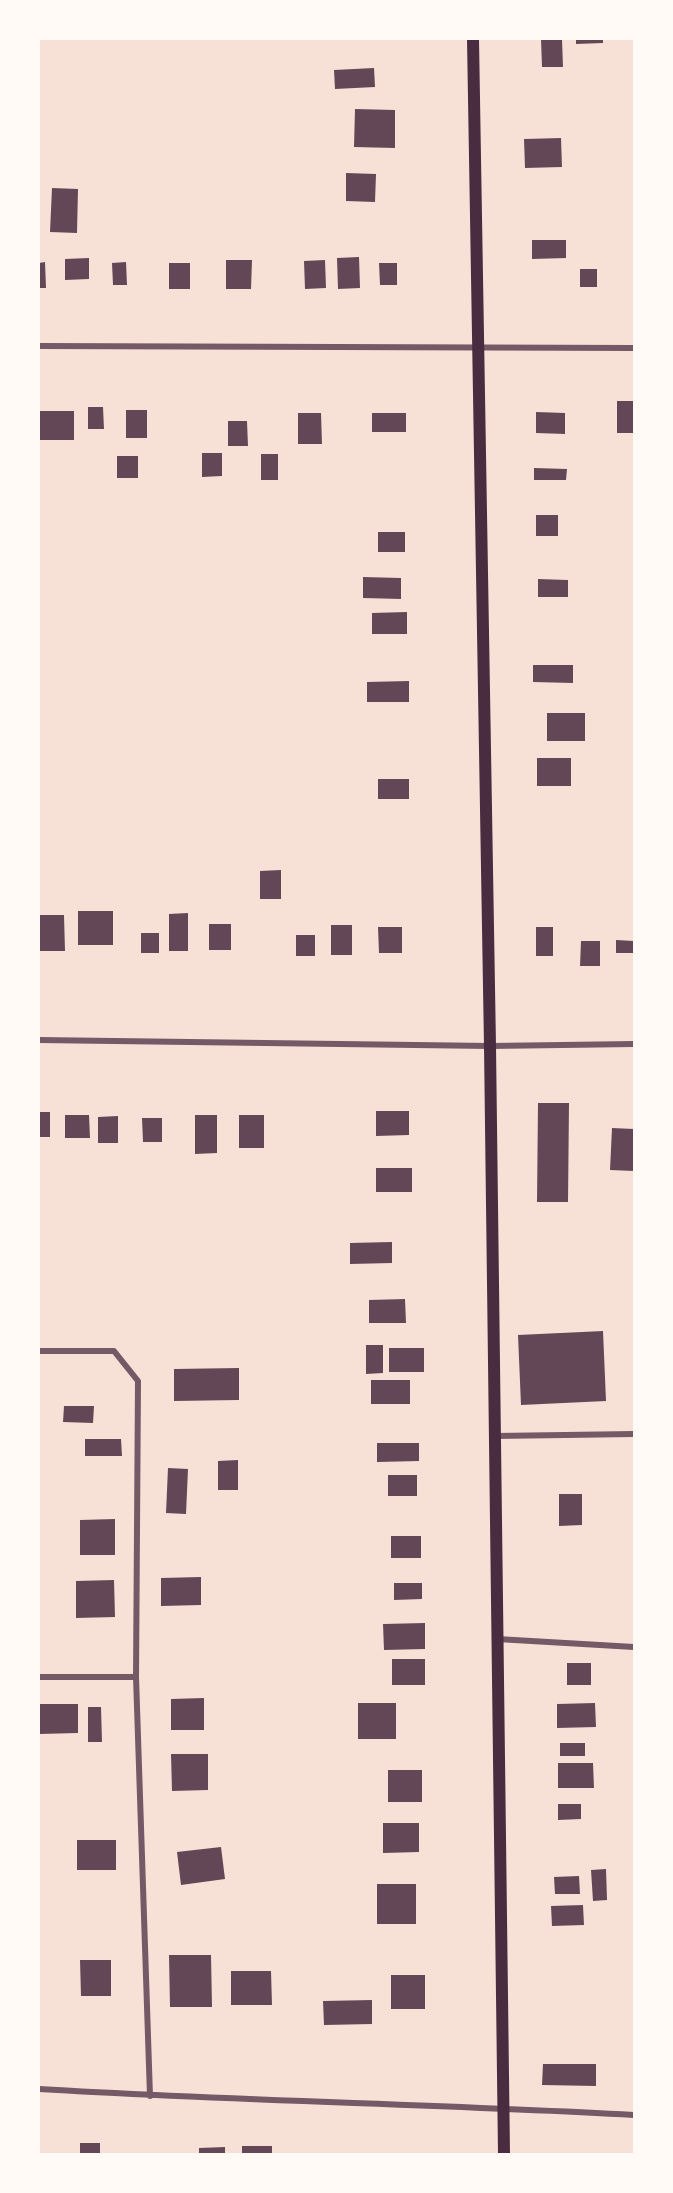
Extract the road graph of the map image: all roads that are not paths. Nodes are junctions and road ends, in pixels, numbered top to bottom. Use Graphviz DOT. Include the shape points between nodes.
graph roads {
  1 [pos="473,39"];
  2 [pos="39,346"];
  3 [pos="478,347"];
  4 [pos="634,348"];
  5 [pos="39,1040"];
  6 [pos="634,1044"];
  7 [pos="490,1046"];
  8 [pos="39,1351"];
  9 [pos="634,1434"];
  10 [pos="495,1436"];
  11 [pos="497,1639"];
  12 [pos="634,1647"];
  13 [pos="39,1677"];
  14 [pos="136,1677"];
  15 [pos="39,2090"];
  16 [pos="150,2096"];
  17 [pos="503,2108"];
  18 [pos="634,2115"];
  19 [pos="504,2154"];
  1 -- 3 [label="main road"];
  2 -- 3 [label="street"];
  3 -- 4 [label="street"];
  3 -- 7 [label="main road"];
  5 -- 7 [label="street"];
  6 -- 7 [label="street"];
  7 -- 10 [label="main road"];
  8 -- 14 [label="street" via="114,1351 138,1381"];
  9 -- 10 [label="street"];
  10 -- 11 [label="main road"];
  11 -- 12 [label="street"];
  11 -- 17 [label="main road"];
  13 -- 14 [label="street"];
  14 -- 16 [label="street"];
  15 -- 16 [label="street"];
  16 -- 17 [label="street"];
  17 -- 18 [label="street"];
  17 -- 19 [label="main road"];
}
